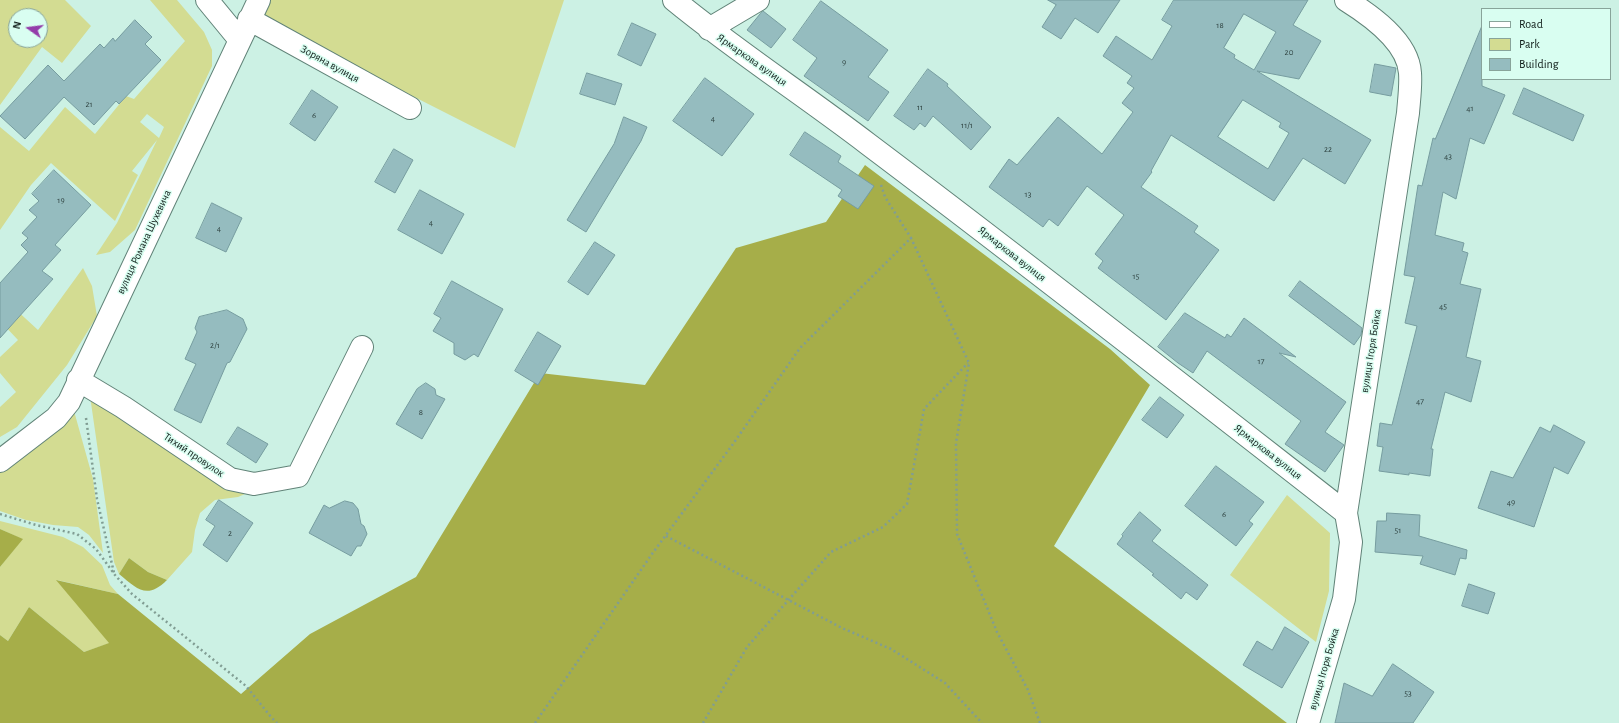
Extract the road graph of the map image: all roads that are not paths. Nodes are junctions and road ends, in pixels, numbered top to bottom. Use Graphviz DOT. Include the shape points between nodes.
graph roads {
  1 [pos="207,0"];
  2 [pos="674,0"];
  3 [pos="758,0"];
  4 [pos="1346,0"];
  5 [pos="254,9"];
  6 [pos="709,29"];
  7 [pos="239,39"];
  8 [pos="410,108"];
  9 [pos="362,347"];
  10 [pos="78,380"];
  11 [pos="0,461"];
  12 [pos="1346,513"];
  13 [pos="1308,723"];
  1 -- 7 [label="street"];
  2 -- 6 [label="street, Ярмаркова вулиця"];
  3 -- 6 [label="street"];
  4 -- 12 [label="street, вулиця Ігоря Бойка" via="1388,32 1402,50 1410,72 1408,113"];
  5 -- 7 [label="street, вулиця Романа Шухевича"];
  5 -- 8 [label="street, Зоряна вулиця" via="256,24"];
  6 -- 12 [label="street, Ярмаркова вулиця" via="867,143"];
  7 -- 10 [label="street, вулиця Романа Шухевича"];
  9 -- 10 [label="street, Тихий провулок" via="298,476 254,484 230,479"];
  10 -- 11 [label="street, вулиця Романа Шухевича" via="69,402 56,418"];
  12 -- 13 [label="street, вулиця Ігоря Бойка" via="1351,542 1344,599"];
}
